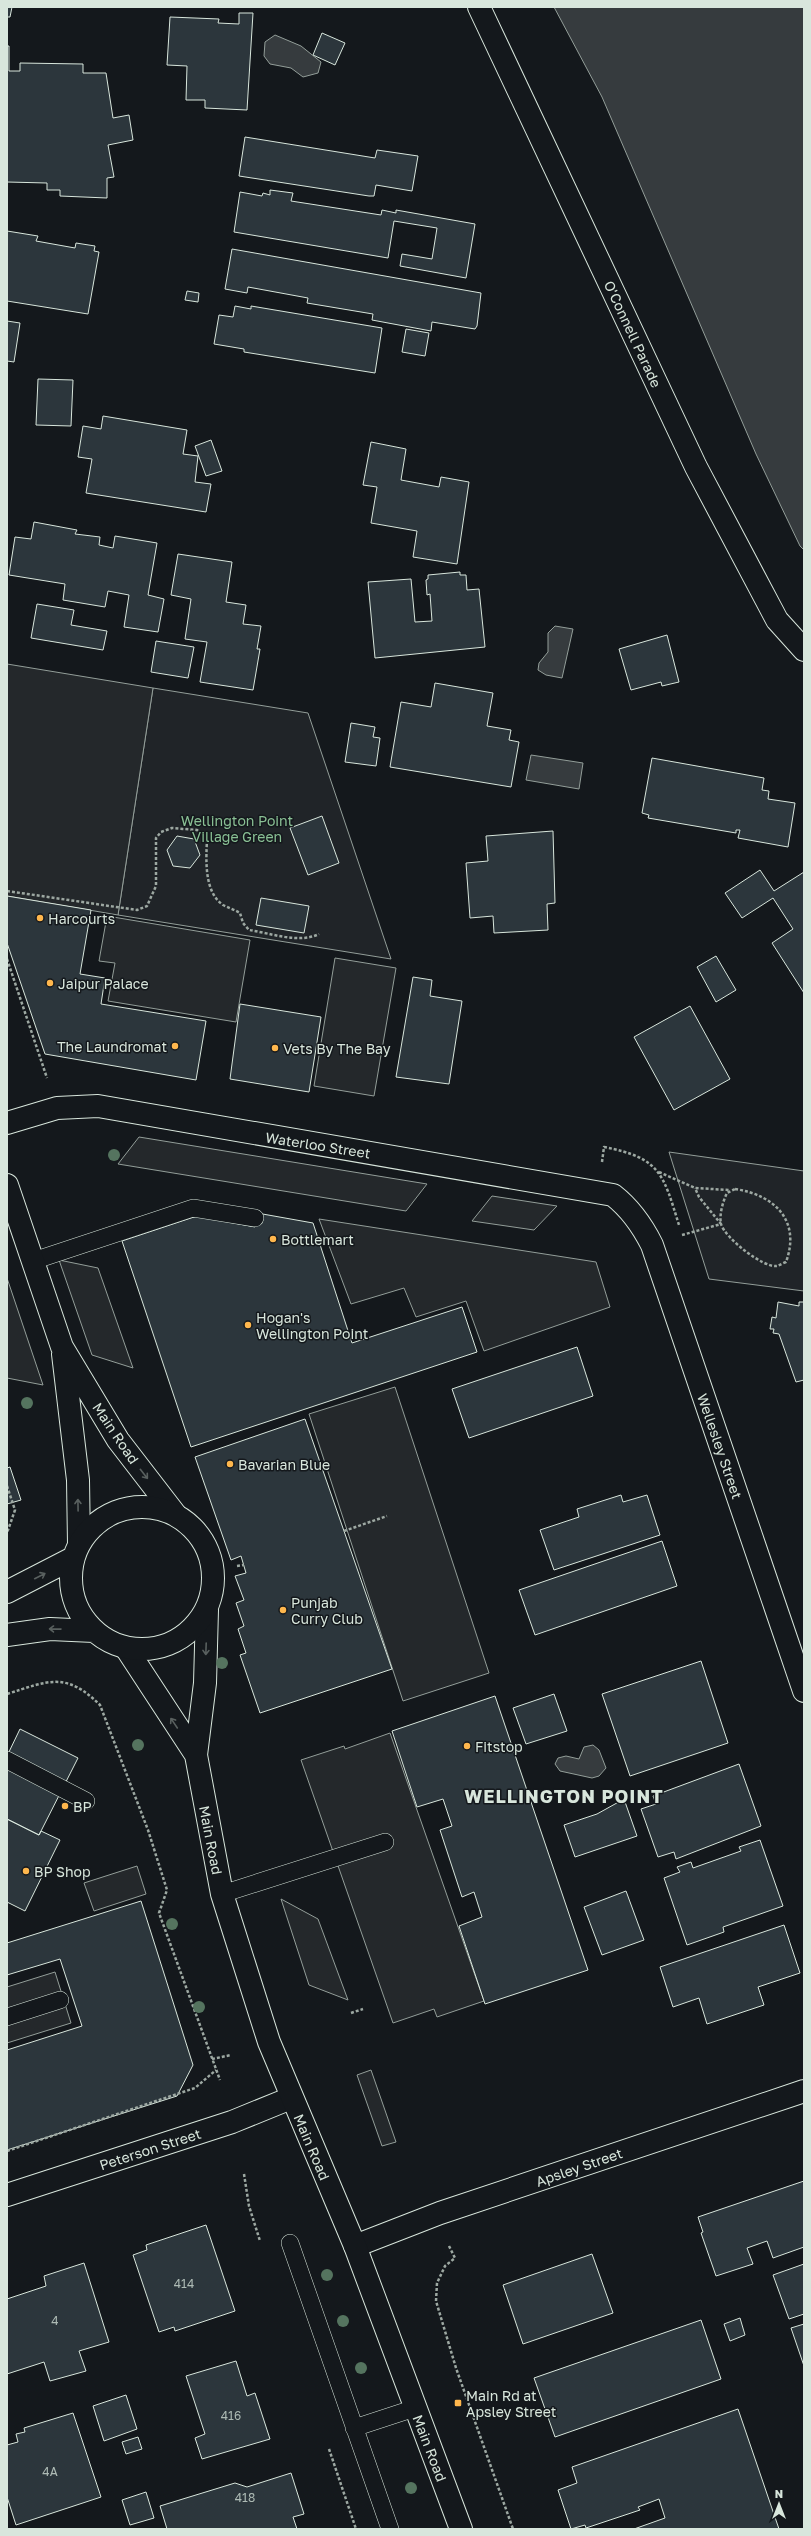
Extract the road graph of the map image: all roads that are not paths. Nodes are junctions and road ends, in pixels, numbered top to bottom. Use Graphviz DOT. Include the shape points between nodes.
graph roads {
  1 [pos="479,7"];
  2 [pos="804,650"];
  3 [pos="7,1123"];
  4 [pos="7,1185"];
  5 [pos="626,1205"];
  6 [pos="255,1218"];
  7 [pos="32,1261"];
  8 [pos="62,1347"];
  9 [pos="175,1514"];
  10 [pos="76,1551"];
  11 [pos="7,1592"];
  12 [pos="207,1610"];
  13 [pos="94,1631"];
  14 [pos="7,1635"];
  15 [pos="126,1648"];
  16 [pos="804,1692"];
  17 [pos="196,1755"];
  18 [pos="7,1760"];
  19 [pos="86,1801"];
  20 [pos="385,1842"];
  21 [pos="222,1894"];
  22 [pos="60,2000"];
  23 [pos="7,2018"];
  24 [pos="804,2091"];
  25 [pos="291,2098"];
  26 [pos="7,2195"];
  27 [pos="290,2243"];
  28 [pos="355,2246"];
  29 [pos="415,2408"];
  30 [pos="354,2428"];
  31 [pos="390,2529"];
  32 [pos="460,2529"];
  1 -- 2 [label="street, O'Connell Parade" via="696,467 776,620"];
  3 -- 5 [label="street, Waterloo Street" via="57,1108 98,1106 598,1191 613,1195"];
  4 -- 7 [label="street, Main Road"];
  5 -- 16 [label="street, Wellesley Street" via="641,1224 652,1245"];
  6 -- 7 [label="lane" via="194,1208"];
  7 -- 8 [label="street, Main Road"];
  8 -- 9 [label="street, Main Road, one-way" via="118,1440"];
  10 -- 8 [label="street, Main Road, one-way" via="78,1480"];
  9 -- 10 [label="street" via="154,1507 132,1507 110,1514 92,1526"];
  9 -- 12 [label="street" via="193,1527 206,1545 211,1559 214,1588"];
  11 -- 10 [label="street, one-way"];
  10 -- 13 [label="street, Main Road" via="70,1581 75,1603 86,1623"];
  12 -- 15 [label="street" via="194,1629 173,1643 151,1650"];
  12 -- 17 [label="street, Main Road, one-way" via="205,1683"];
  13 -- 14 [label="street, one-way" via="50,1629"];
  13 -- 15 [label="street" via="114,1644"];
  17 -- 15 [label="street, Main Road, one-way"];
  17 -- 21 [label="street, Main Road"];
  18 -- 19 [label="lane"];
  20 -- 21 [label="lane"];
  21 -- 25 [label="street, Main Road" via="269,2042"];
  22 -- 23 [label="lane"];
  24 -- 28 [label="street, Apsley Street" via="448,2211"];
  25 -- 26 [label="street, Peterson Street" via="232,2122"];
  25 -- 28 [label="street, Main Road"];
  27 -- 30 [label="lane"];
  28 -- 29 [label="street, Main Road"];
  29 -- 30 [label="lane"];
  29 -- 32 [label="street, Main Road"];
  30 -- 31 [label="lane"];
}
